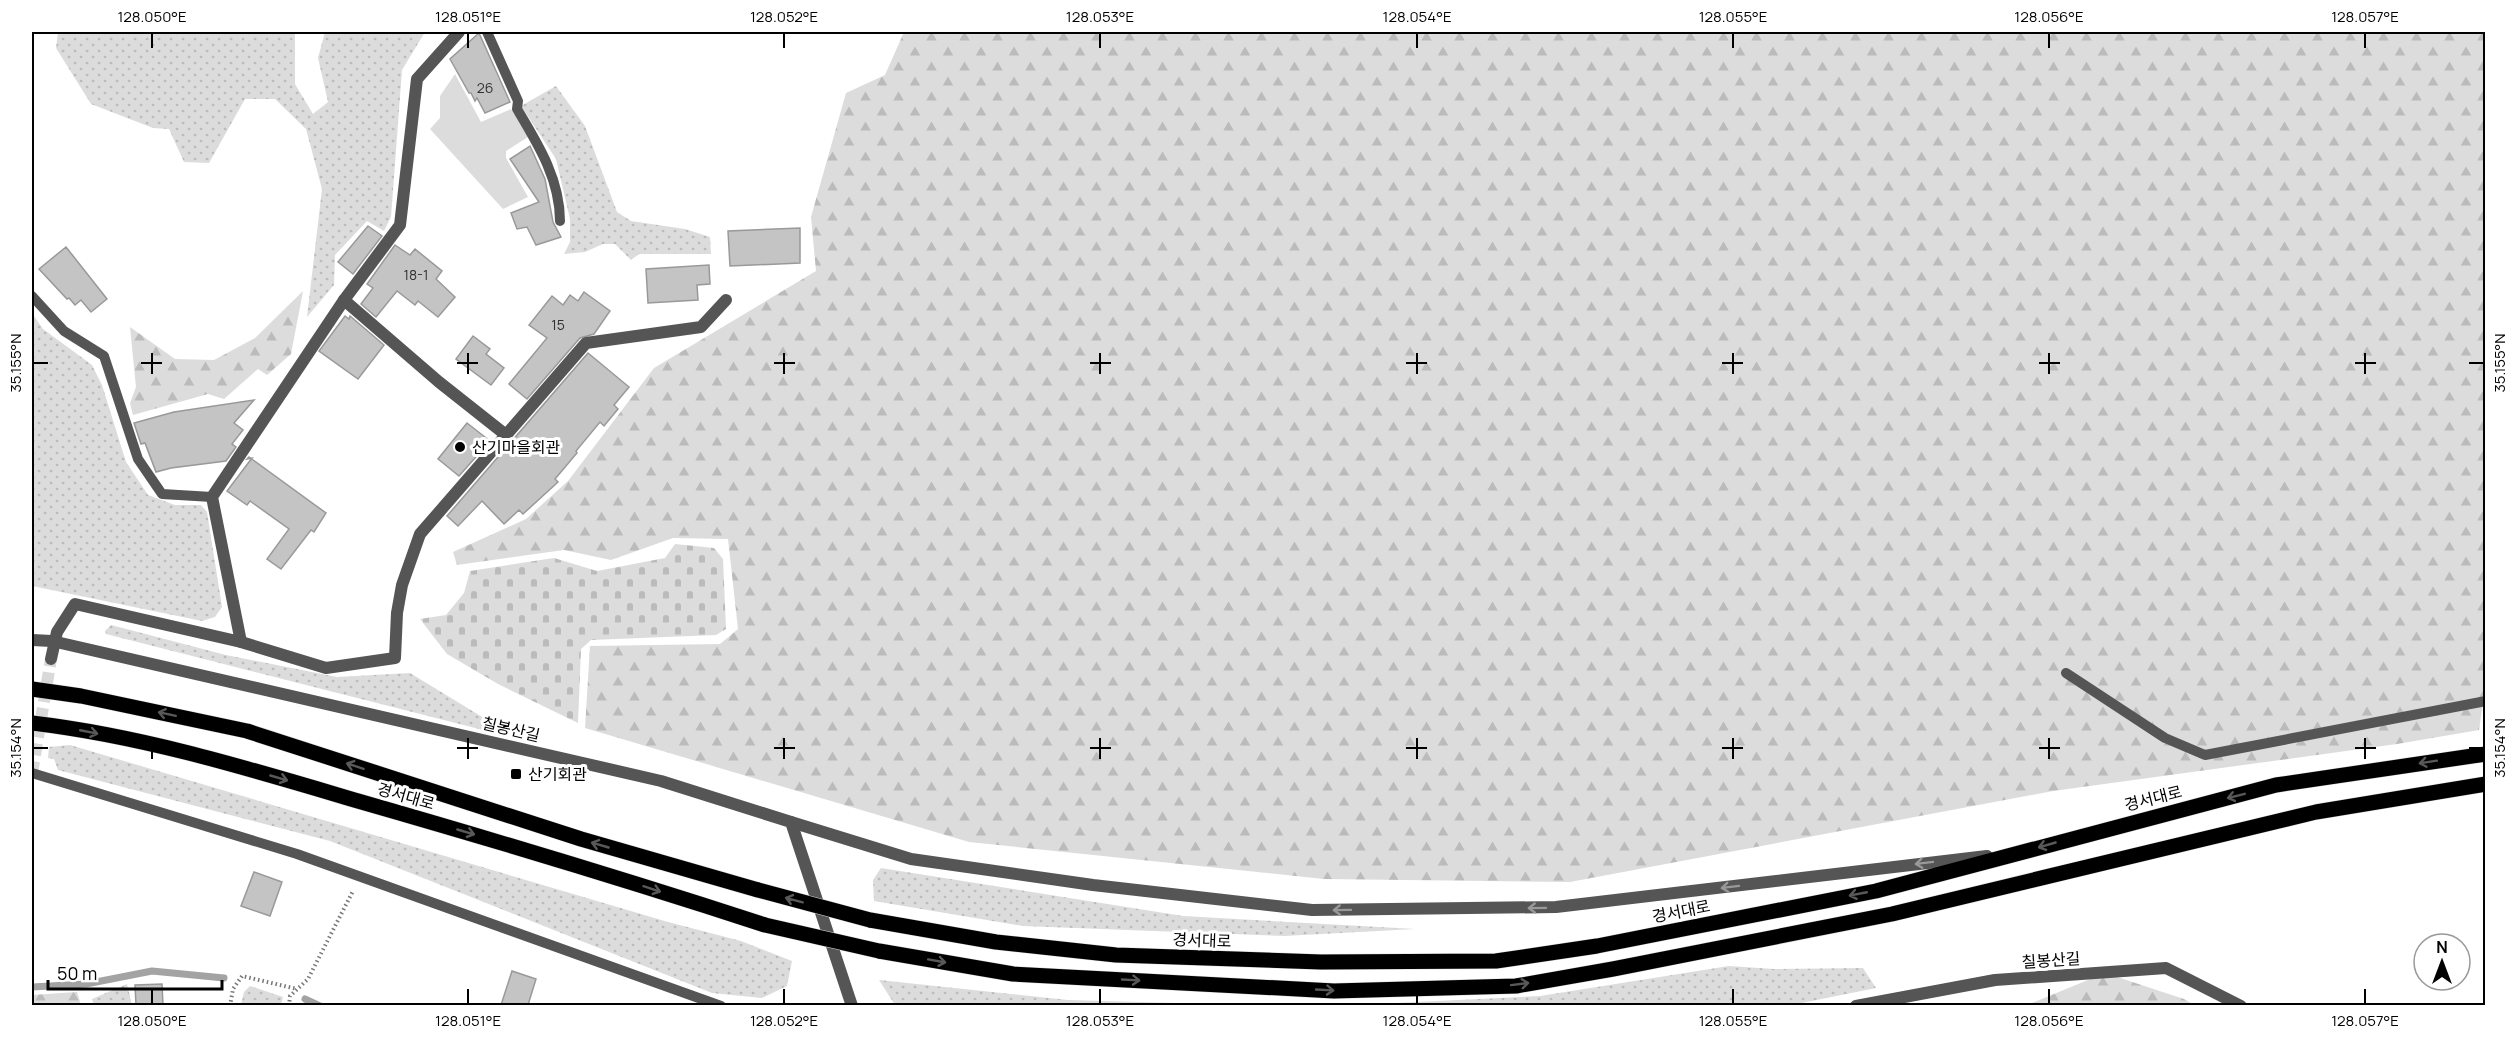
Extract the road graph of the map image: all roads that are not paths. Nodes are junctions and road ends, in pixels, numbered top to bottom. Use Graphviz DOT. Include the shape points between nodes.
graph roads {
  1 [pos="459,32"];
  2 [pos="487,32"];
  3 [pos="560,221"];
  4 [pos="32,296"];
  5 [pos="344,300"];
  6 [pos="726,300"];
  7 [pos="506,435"];
  8 [pos="212,496"];
  9 [pos="32,640"];
  10 [pos="55,641"];
  11 [pos="240,642"];
  12 [pos="51,659"];
  13 [pos="2066,673"];
  14 [pos="32,689"];
  15 [pos="2486,701"];
  16 [pos="32,723"];
  17 [pos="2486,754"];
  18 [pos="32,773"];
  19 [pos="2486,784"];
  20 [pos="791,822"];
  21 [pos="2024,852"];
  22 [pos="721,1005"];
  23 [pos="852,1005"];
  24 [pos="1856,1005"];
  25 [pos="2241,1005"];
  1 -- 5 [label="street" via="417,79 400,225"];
  2 -- 3 [label="lane" via="518,101 517,109 547,160 560,204"];
  4 -- 8 [label="lane" via="64,331 104,356 138,459 162,494"];
  5 -- 7 [label="street"];
  5 -- 8 [label="street"];
  6 -- 7 [label="street" via="701,327 586,343"];
  7 -- 11 [label="street" via="420,534 402,585 395,658 326,668"];
  8 -- 11 [label="street"];
  9 -- 10 [label="street, 칠봉산길"];
  10 -- 11 [label="street" via="75,604"];
  10 -- 12 [label="street"];
  10 -- 20 [label="street, 칠봉산길" via="662,781"];
  13 -- 15 [label="lane" via="2165,738 2205,755"];
  21 -- 14 [label="main road, 경서대로, one-way, bridge" via="1876,891 1597,946 1496,961 1321,962 1116,955 996,942 870,920 581,839 247,731"];
  16 -- 19 [label="main road, 경서대로, one-way, bridge" via="192,752 581,866 765,925 879,951 1013,974 1334,991 1516,986 1613,969 1892,914 2316,812"];
  17 -- 21 [label="main road, 경서대로, one-way" via="2276,785"];
  18 -- 22 [label="lane" via="297,854"];
  21 -- 20 [label="street, 칠봉산길, one-way" via="1556,908 1312,910 911,859"];
  20 -- 23 [label="street"];
  24 -- 25 [label="street, 칠봉산길" via="1995,980 2166,968"];
}
